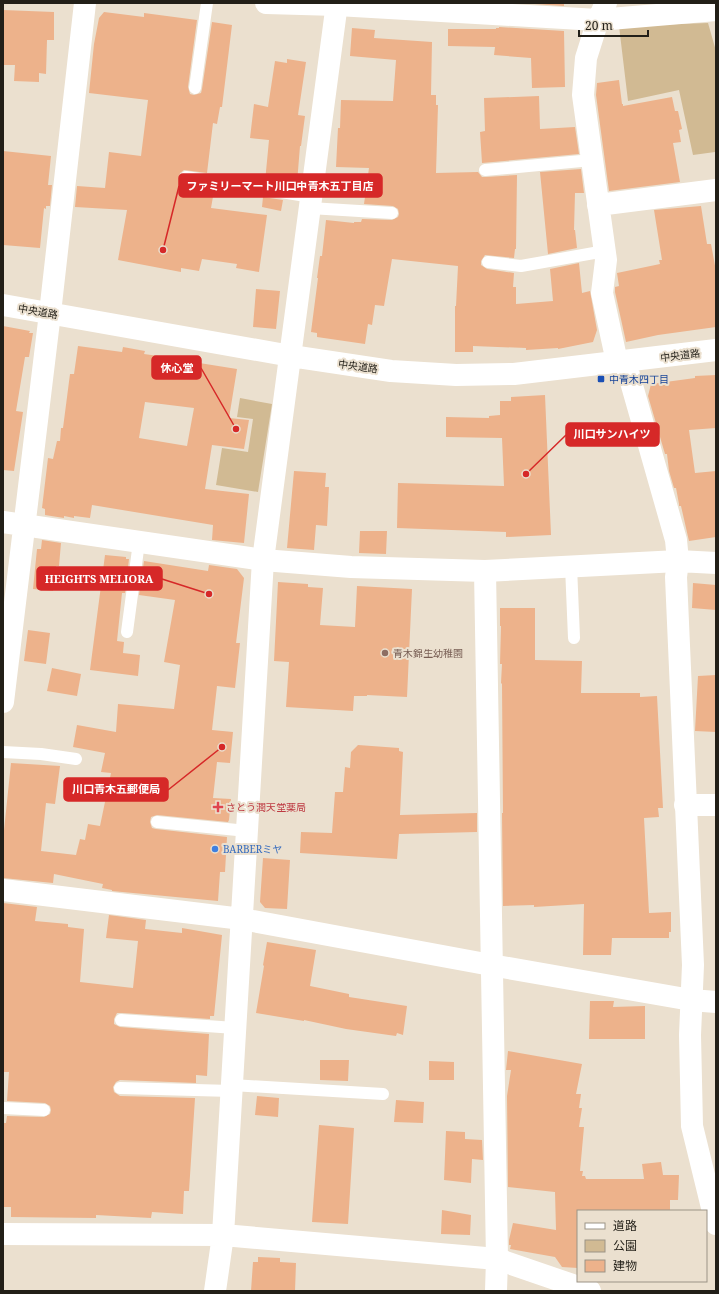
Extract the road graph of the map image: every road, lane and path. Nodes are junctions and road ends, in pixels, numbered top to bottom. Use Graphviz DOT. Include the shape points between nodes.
graph roads {
  1 [pos="85,3"];
  2 [pos="207,3"];
  3 [pos="266,3"];
  4 [pos="337,4"];
  5 [pos="506,9"];
  6 [pos="716,10"];
  7 [pos="602,11"];
  8 [pos="195,88"];
  9 [pos="592,160"];
  10 [pos="485,170"];
  11 [pos="186,177"];
  12 [pos="716,190"];
  13 [pos="311,202"];
  14 [pos="598,205"];
  15 [pos="392,213"];
  16 [pos="605,251"];
  17 [pos="488,262"];
  18 [pos="3,305"];
  19 [pos="50,313"];
  20 [pos="716,350"];
  21 [pos="291,356"];
  22 [pos="621,362"];
  23 [pos="3,522"];
  24 [pos="24,525"];
  25 [pos="139,542"];
  26 [pos="263,560"];
  27 [pos="678,560"];
  28 [pos="716,563"];
  29 [pos="571,566"];
  30 [pos="485,571"];
  31 [pos="127,632"];
  32 [pos="574,638"];
  33 [pos="3,702"];
  34 [pos="3,752"];
  35 [pos="76,759"];
  36 [pos="685,804"];
  37 [pos="716,805"];
  38 [pos="157,822"];
  39 [pos="247,831"];
  40 [pos="3,890"];
  41 [pos="242,918"];
  42 [pos="491,965"];
  43 [pos="691,1000"];
  44 [pos="716,1002"];
  45 [pos="121,1020"];
  46 [pos="235,1028"];
  47 [pos="120,1088"];
  48 [pos="232,1088"];
  49 [pos="383,1094"];
  50 [pos="3,1108"];
  51 [pos="44,1110"];
  52 [pos="716,1224"];
  53 [pos="3,1234"];
  54 [pos="223,1235"];
  55 [pos="497,1259"];
  56 [pos="215,1291"];
  57 [pos="496,1291"];
  58 [pos="590,1291"];
  1 -- 19 [label="street"];
  2 -- 8 [label="lane"];
  3 -- 4 [label="street"];
  4 -- 5 [label="street"];
  4 -- 13 [label="street"];
  5 -- 7 [label="street"];
  6 -- 7 [label="street"];
  7 -- 9 [label="street" via="586,58 582,95"];
  9 -- 10 [label="lane"];
  9 -- 14 [label="street"];
  11 -- 13 [label="lane"];
  12 -- 14 [label="street"];
  13 -- 15 [label="lane"];
  13 -- 21 [label="street"];
  14 -- 16 [label="street"];
  16 -- 17 [label="lane" via="521,266"];
  16 -- 22 [label="street" via="602,293"];
  18 -- 19 [label="street, 中央道路"];
  19 -- 21 [label="street, 中央道路"];
  19 -- 24 [label="street"];
  20 -- 22 [label="street, 中央道路"];
  21 -- 22 [label="street, 中央道路" via="391,371 456,375 514,374"];
  21 -- 26 [label="street"];
  22 -- 27 [label="street" via="676,540"];
  23 -- 24 [label="street"];
  24 -- 25 [label="street"];
  24 -- 33 [label="street"];
  25 -- 26 [label="street"];
  25 -- 31 [label="lane"];
  26 -- 30 [label="street" via="350,567"];
  26 -- 39 [label="street"];
  27 -- 28 [label="street"];
  27 -- 29 [label="street"];
  27 -- 36 [label="street" via="676,577"];
  29 -- 30 [label="street"];
  29 -- 32 [label="lane"];
  30 -- 42 [label="street"];
  34 -- 35 [label="lane"];
  36 -- 37 [label="street"];
  36 -- 43 [label="street" via="693,964"];
  38 -- 39 [label="lane"];
  39 -- 41 [label="street"];
  40 -- 41 [label="street"];
  41 -- 42 [label="street"];
  41 -- 46 [label="street"];
  42 -- 43 [label="street"];
  42 -- 55 [label="street"];
  43 -- 44 [label="street"];
  43 -- 52 [label="street" via="692,1126"];
  45 -- 46 [label="lane"];
  46 -- 48 [label="street"];
  47 -- 48 [label="lane"];
  48 -- 49 [label="lane"];
  48 -- 54 [label="street"];
  50 -- 51 [label="lane"];
  53 -- 54 [label="street"];
  54 -- 55 [label="street"];
  54 -- 56 [label="street"];
  55 -- 57 [label="street"];
  55 -- 58 [label="street"];
}
